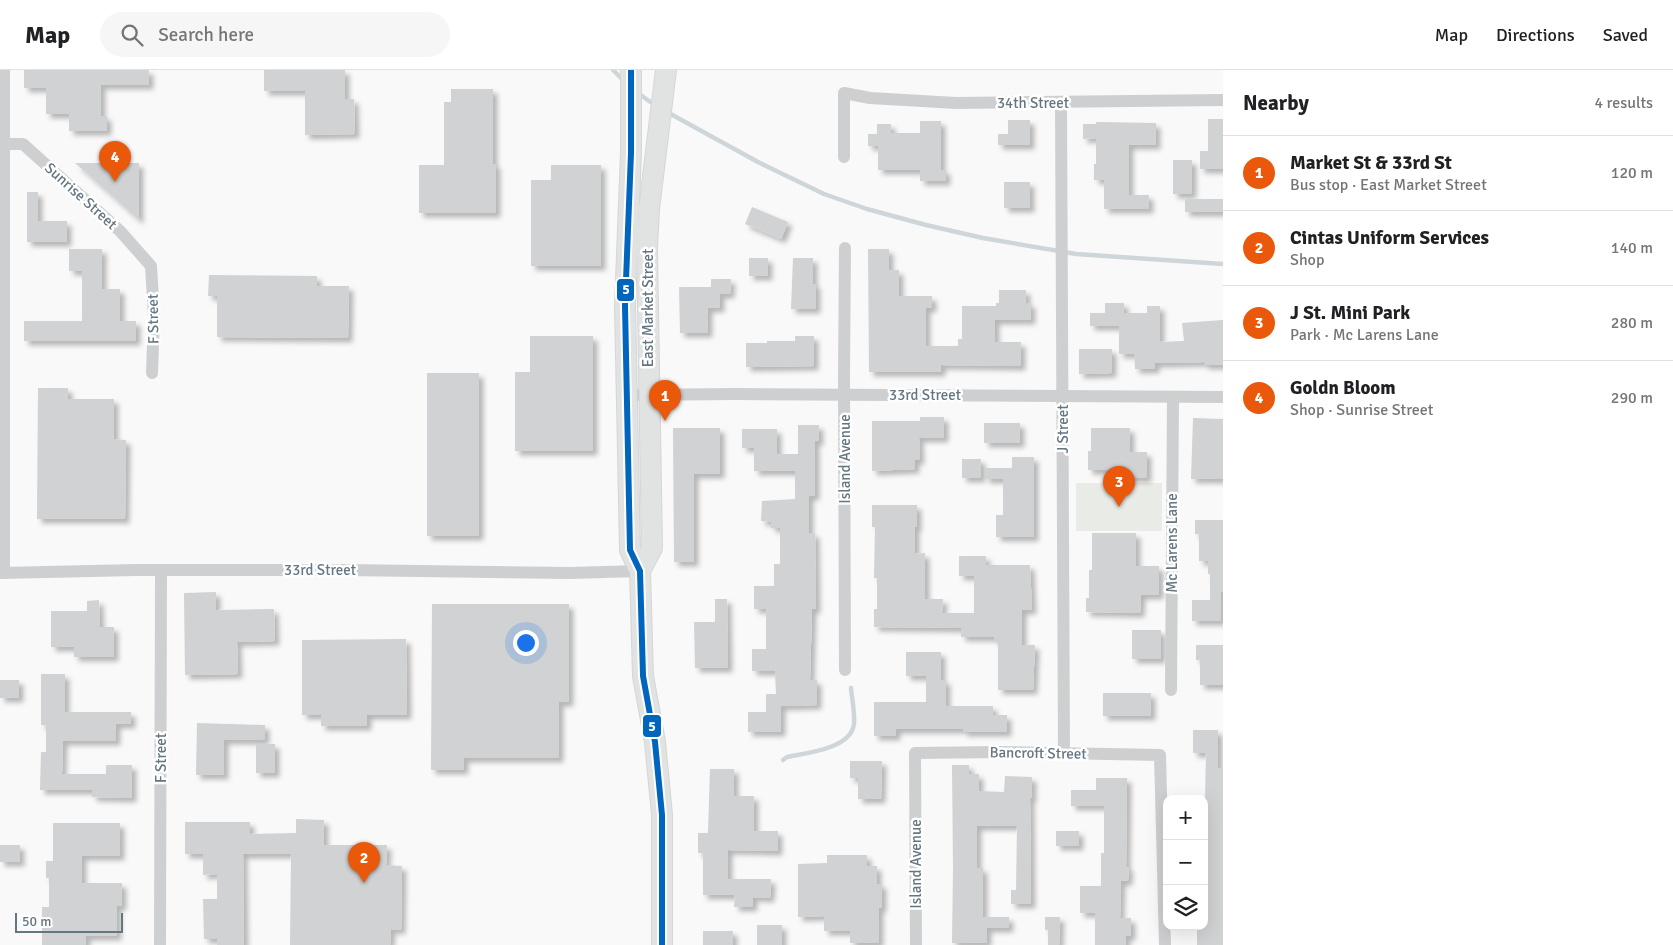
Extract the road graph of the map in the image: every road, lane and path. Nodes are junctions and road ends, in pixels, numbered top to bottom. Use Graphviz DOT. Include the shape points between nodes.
graph roads {
  1 [pos="4,70"];
  2 [pos="631,70"];
  3 [pos="665,79"];
  4 [pos="1223,100"];
  5 [pos="1061,103"];
  6 [pos="1,144"];
  7 [pos="844,157"];
  8 [pos="845,248"];
  9 [pos="151,266"];
  10 [pos="152,373"];
  11 [pos="844,394"];
  12 [pos="626,395"];
  13 [pos="648,395"];
  14 [pos="1062,396"];
  15 [pos="1173,397"];
  16 [pos="1223,397"];
  17 [pos="161,570"];
  18 [pos="640,571"];
  19 [pos="2,574"];
  20 [pos="845,670"];
  21 [pos="1171,690"];
  22 [pos="916,753"];
  23 [pos="1064,754"];
  24 [pos="160,945"];
  25 [pos="662,945"];
  26 [pos="916,945"];
  27 [pos="1165,945"];
  1 -- 6 [label="street"];
  2 -- 12 [label="main road, East Market Street"];
  3 -- 13 [label="main road, East Market Street" via="649,209"];
  4 -- 5 [label="street, 34th Street"];
  5 -- 7 [label="street, 34th Street" via="956,103 870,98 844,93"];
  5 -- 14 [label="street, J Street"];
  6 -- 9 [label="street, Sunrise Street" via="23,144 120,231"];
  6 -- 19 [label="street"];
  8 -- 11 [label="street, Island Avenue"];
  9 -- 10 [label="street, F Street" via="154,317"];
  11 -- 13 [label="street, 33rd Street"];
  11 -- 14 [label="street, 33rd Street"];
  11 -- 20 [label="street, Island Avenue"];
  12 -- 13 [label="street, 33rd Street"];
  12 -- 18 [label="main road, East Market Street" via="630,550"];
  13 -- 18 [label="main road, East Market Street" via="652,548"];
  14 -- 15 [label="street, 33rd Street"];
  14 -- 23 [label="street, J Street"];
  15 -- 16 [label="street, 33rd Street"];
  15 -- 21 [label="street, Mc Larens Lane"];
  17 -- 18 [label="street, 33rd Street" via="570,574"];
  17 -- 19 [label="street, 33rd Street"];
  17 -- 24 [label="street, F Street"];
  18 -- 25 [label="main road, East Market Street" via="643,676 655,742 662,815"];
  22 -- 23 [label="street, Bancroft Street"];
  22 -- 26 [label="street, Island Avenue"];
  23 -- 27 [label="street, Bancroft Street" via="1160,756"];
}
